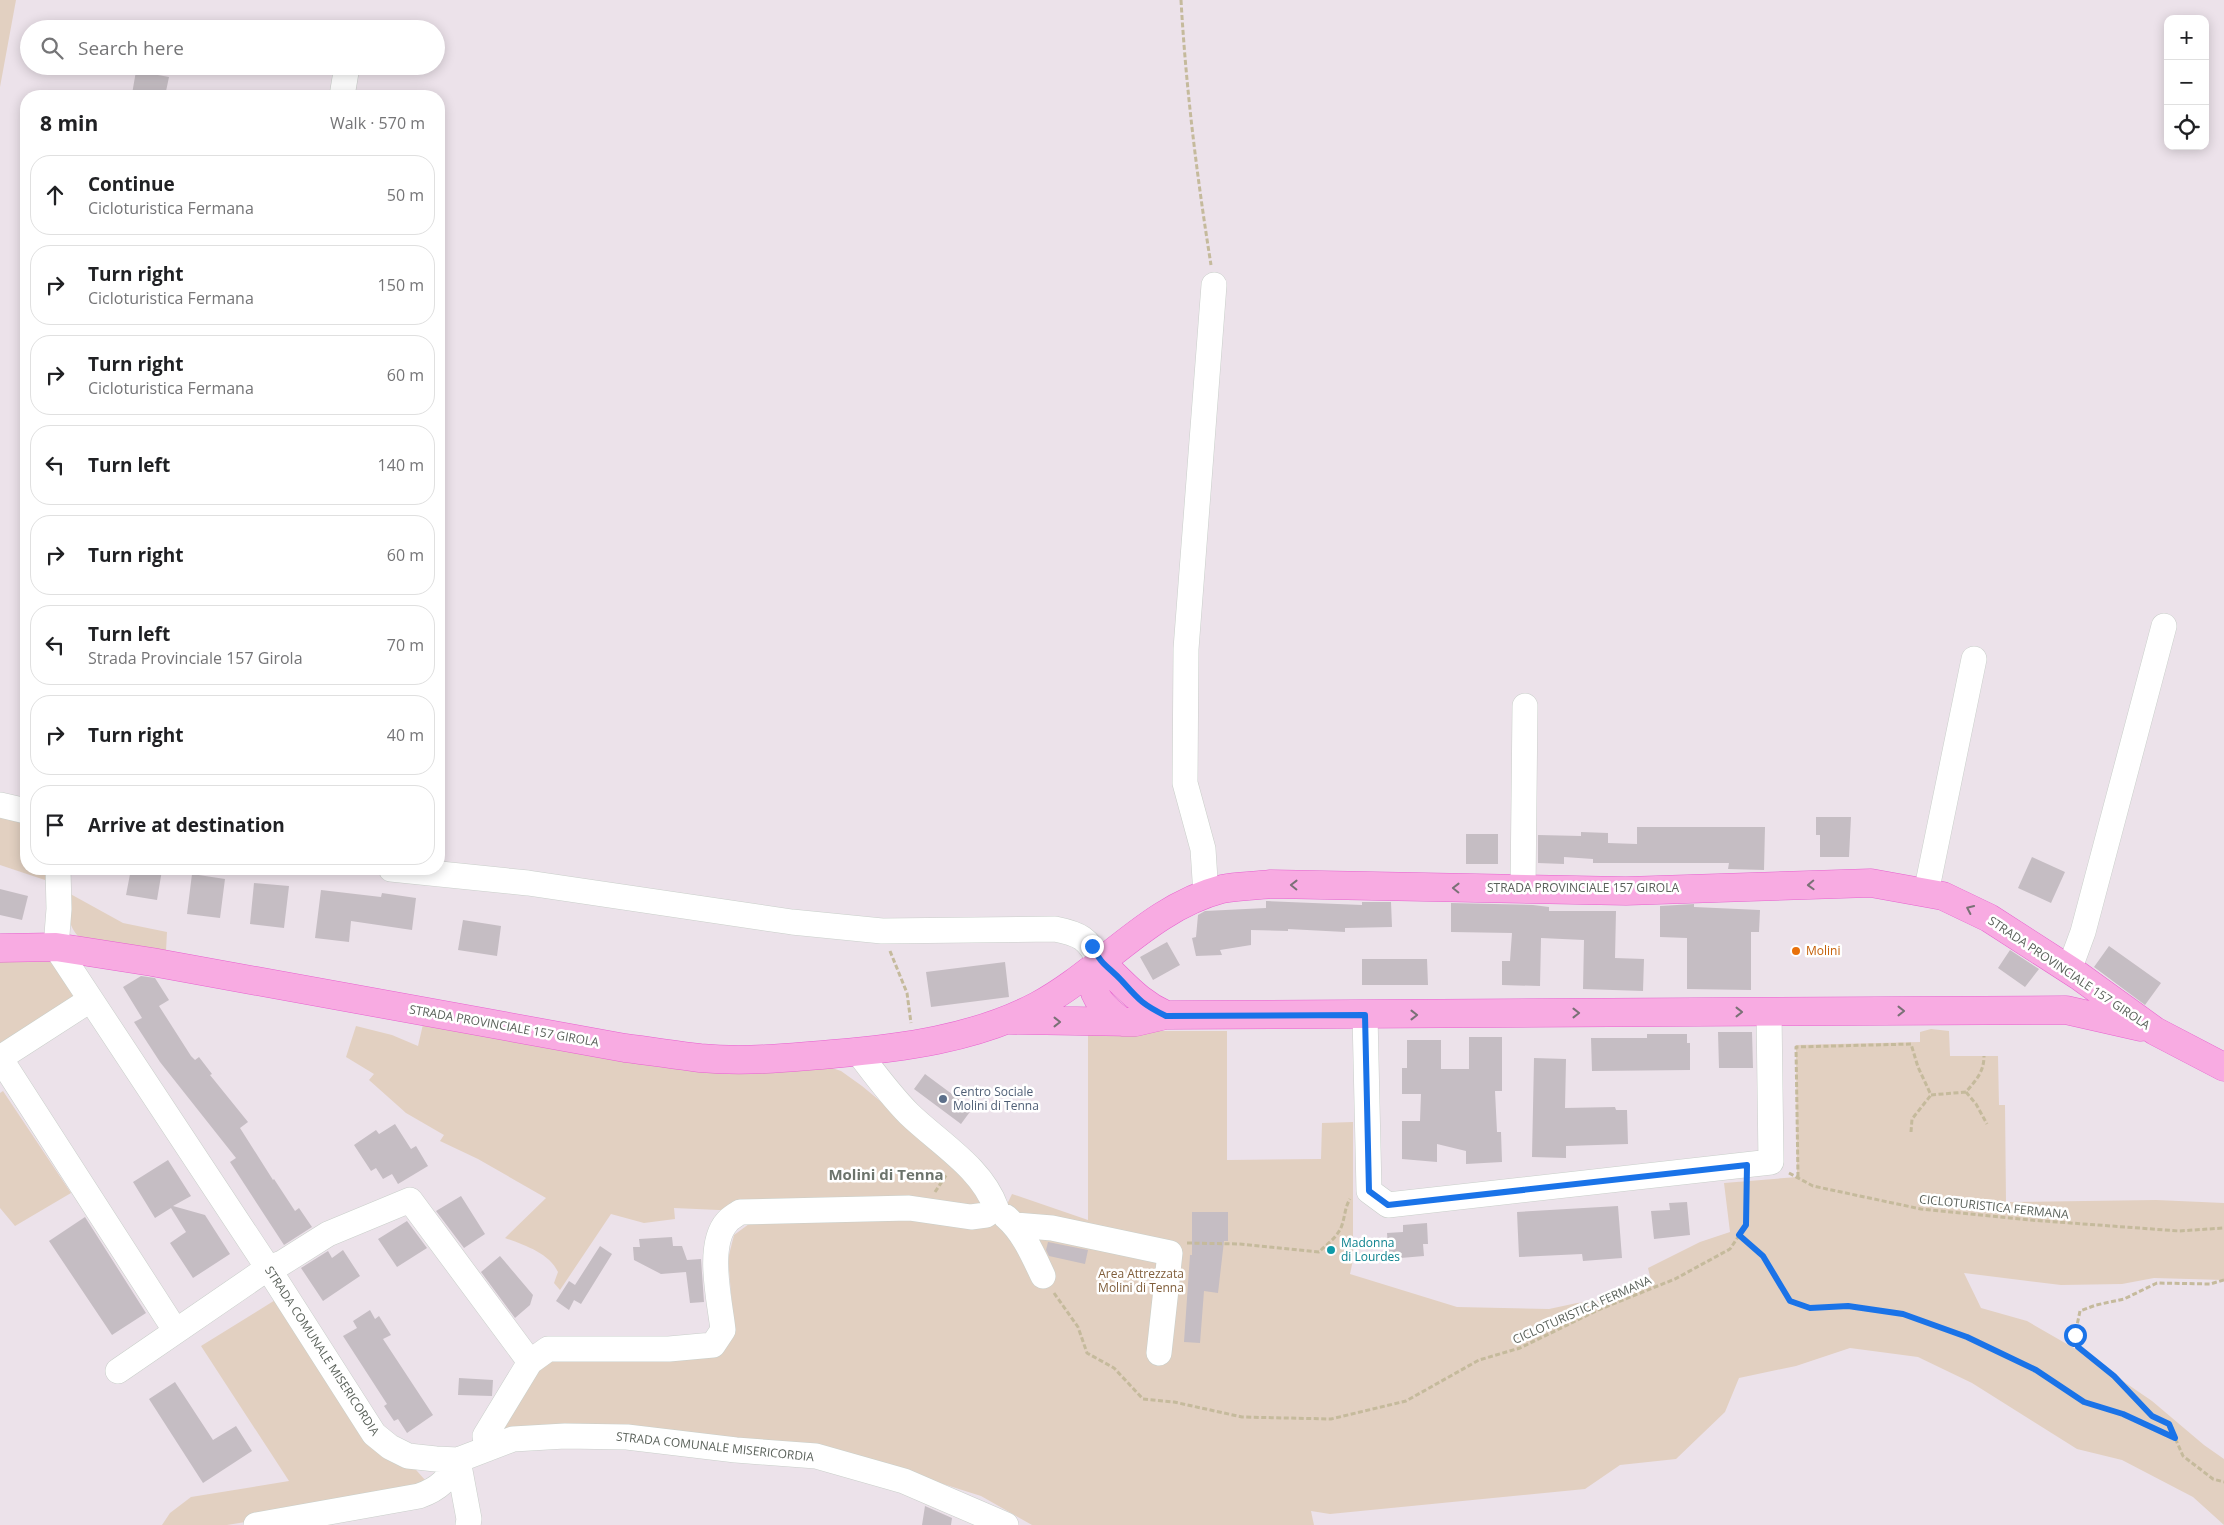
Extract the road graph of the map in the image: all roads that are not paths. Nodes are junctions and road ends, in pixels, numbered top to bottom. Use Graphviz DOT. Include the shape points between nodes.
graph roads {
  1 [pos="346,75"];
  2 [pos="343,90"];
  3 [pos="1214,286"];
  4 [pos="2164,626"];
  5 [pos="1974,659"];
  6 [pos="1525,706"];
  7 [pos="0,805"];
  8 [pos="20,810"];
  9 [pos="58,875"];
  10 [pos="445,875"];
  11 [pos="1522,889"];
  12 [pos="1926,893"];
  13 [pos="1206,895"];
  14 [pos="56,947"];
  15 [pos="0,948"];
  16 [pos="1100,962"];
  17 [pos="2077,975"];
  18 [pos="90,1000"];
  19 [pos="2066,1010"];
  20 [pos="1769,1012"];
  21 [pos="1365,1015"];
  22 [pos="1166,1016"];
  23 [pos="1008,1020"];
  24 [pos="1122,1022"];
  25 [pos="2155,1031"];
  26 [pos="858,1052"];
  27 [pos="0,1058"];
  28 [pos="2224,1067"];
  29 [pos="996,1208"];
  30 [pos="1014,1225"];
  31 [pos="268,1268"];
  32 [pos="1043,1276"];
  33 [pos="175,1330"];
  34 [pos="1159,1352"];
  35 [pos="530,1362"];
  36 [pos="118,1371"];
  37 [pos="486,1449"];
  38 [pos="458,1460"];
  39 [pos="256,1525"];
  40 [pos="468,1525"];
  41 [pos="1006,1525"];
  1 -- 2 [label="street"];
  3 -- 13 [label="street" via="1186,650 1186,784 1203,849"];
  4 -- 17 [label="street" via="2083,932"];
  5 -- 12 [label="street"];
  6 -- 11 [label="street"];
  7 -- 8 [label="street"];
  9 -- 14 [label="street"];
  10 -- 16 [label="street" via="528,883 792,922 882,931 1055,929 1074,932 1092,946"];
  12 -- 11 [label="main road, STRADA PROVINCIALE 157 GIROLA, one-way" via="1871,883 1626,891"];
  11 -- 13 [label="main road, STRADA PROVINCIALE 157 GIROLA, one-way" via="1270,884 1222,889"];
  17 -- 12 [label="main road, STRADA PROVINCIALE 157 GIROLA, one-way" via="1989,918 1943,896"];
  13 -- 16 [label="main road, STRADA PROVINCIALE 157 GIROLA" via="1181,905 1146,927"];
  14 -- 15 [label="main road, STRADA PROVINCIALE 157 GIROLA"];
  14 -- 18 [label="street, STRADA COMUNALE MISERICORDIA"];
  14 -- 26 [label="main road, STRADA PROVINCIALE 157 GIROLA" via="625,1048 700,1058 769,1060"];
  16 -- 22 [label="main road" via="1136,998"];
  16 -- 23 [label="main road, STRADA PROVINCIALE 157 GIROLA" via="1065,988"];
  16 -- 24 [label="main road" via="1093,981 1096,994 1103,1006"];
  17 -- 19 [label="main road" via="2085,996"];
  17 -- 25 [label="main road, STRADA PROVINCIALE 157 GIROLA"];
  18 -- 27 [label="street"];
  18 -- 31 [label="street, STRADA COMUNALE MISERICORDIA"];
  20 -- 19 [label="main road, STRADA PROVINCIALE 157 GIROLA, one-way"];
  19 -- 25 [label="main road, STRADA PROVINCIALE 157 GIROLA"];
  21 -- 20 [label="main road, STRADA PROVINCIALE 157 GIROLA, one-way"];
  20 -- 21 [label="street" via="1771,1162 1388,1205 1369,1191"];
  21 -- 22 [label="main road, STRADA PROVINCIALE 157 GIROLA"];
  22 -- 24 [label="main road, STRADA PROVINCIALE 157 GIROLA"];
  23 -- 24 [label="main road, STRADA PROVINCIALE 157 GIROLA, one-way"];
  23 -- 26 [label="main road, STRADA PROVINCIALE 157 GIROLA" via="914,1044"];
  25 -- 28 [label="main road, STRADA PROVINCIALE 157 GIROLA"];
  26 -- 29 [label="street" via="909,1114 952,1152 992,1195"];
  27 -- 33 [label="street"];
  29 -- 30 [label="street"];
  29 -- 35 [label="street" via="986,1216 971,1217 909,1208 740,1212 727,1222 715,1254 723,1330 713,1345 669,1349 548,1349"];
  30 -- 32 [label="street"];
  30 -- 34 [label="street" via="1052,1228 1170,1253"];
  31 -- 33 [label="street"];
  31 -- 35 [label="street" via="282,1263 328,1234 410,1200"];
  31 -- 38 [label="street, STRADA COMUNALE MISERICORDIA" via="374,1434 408,1456"];
  33 -- 36 [label="street"];
  35 -- 37 [label="street" via="485,1436"];
  37 -- 38 [label="street, STRADA COMUNALE MISERICORDIA"];
  37 -- 41 [label="street, STRADA COMUNALE MISERICORDIA" via="513,1439 627,1437 816,1456 904,1481"];
  38 -- 39 [label="street" via="442,1485 419,1496"];
  38 -- 40 [label="street"];
}
